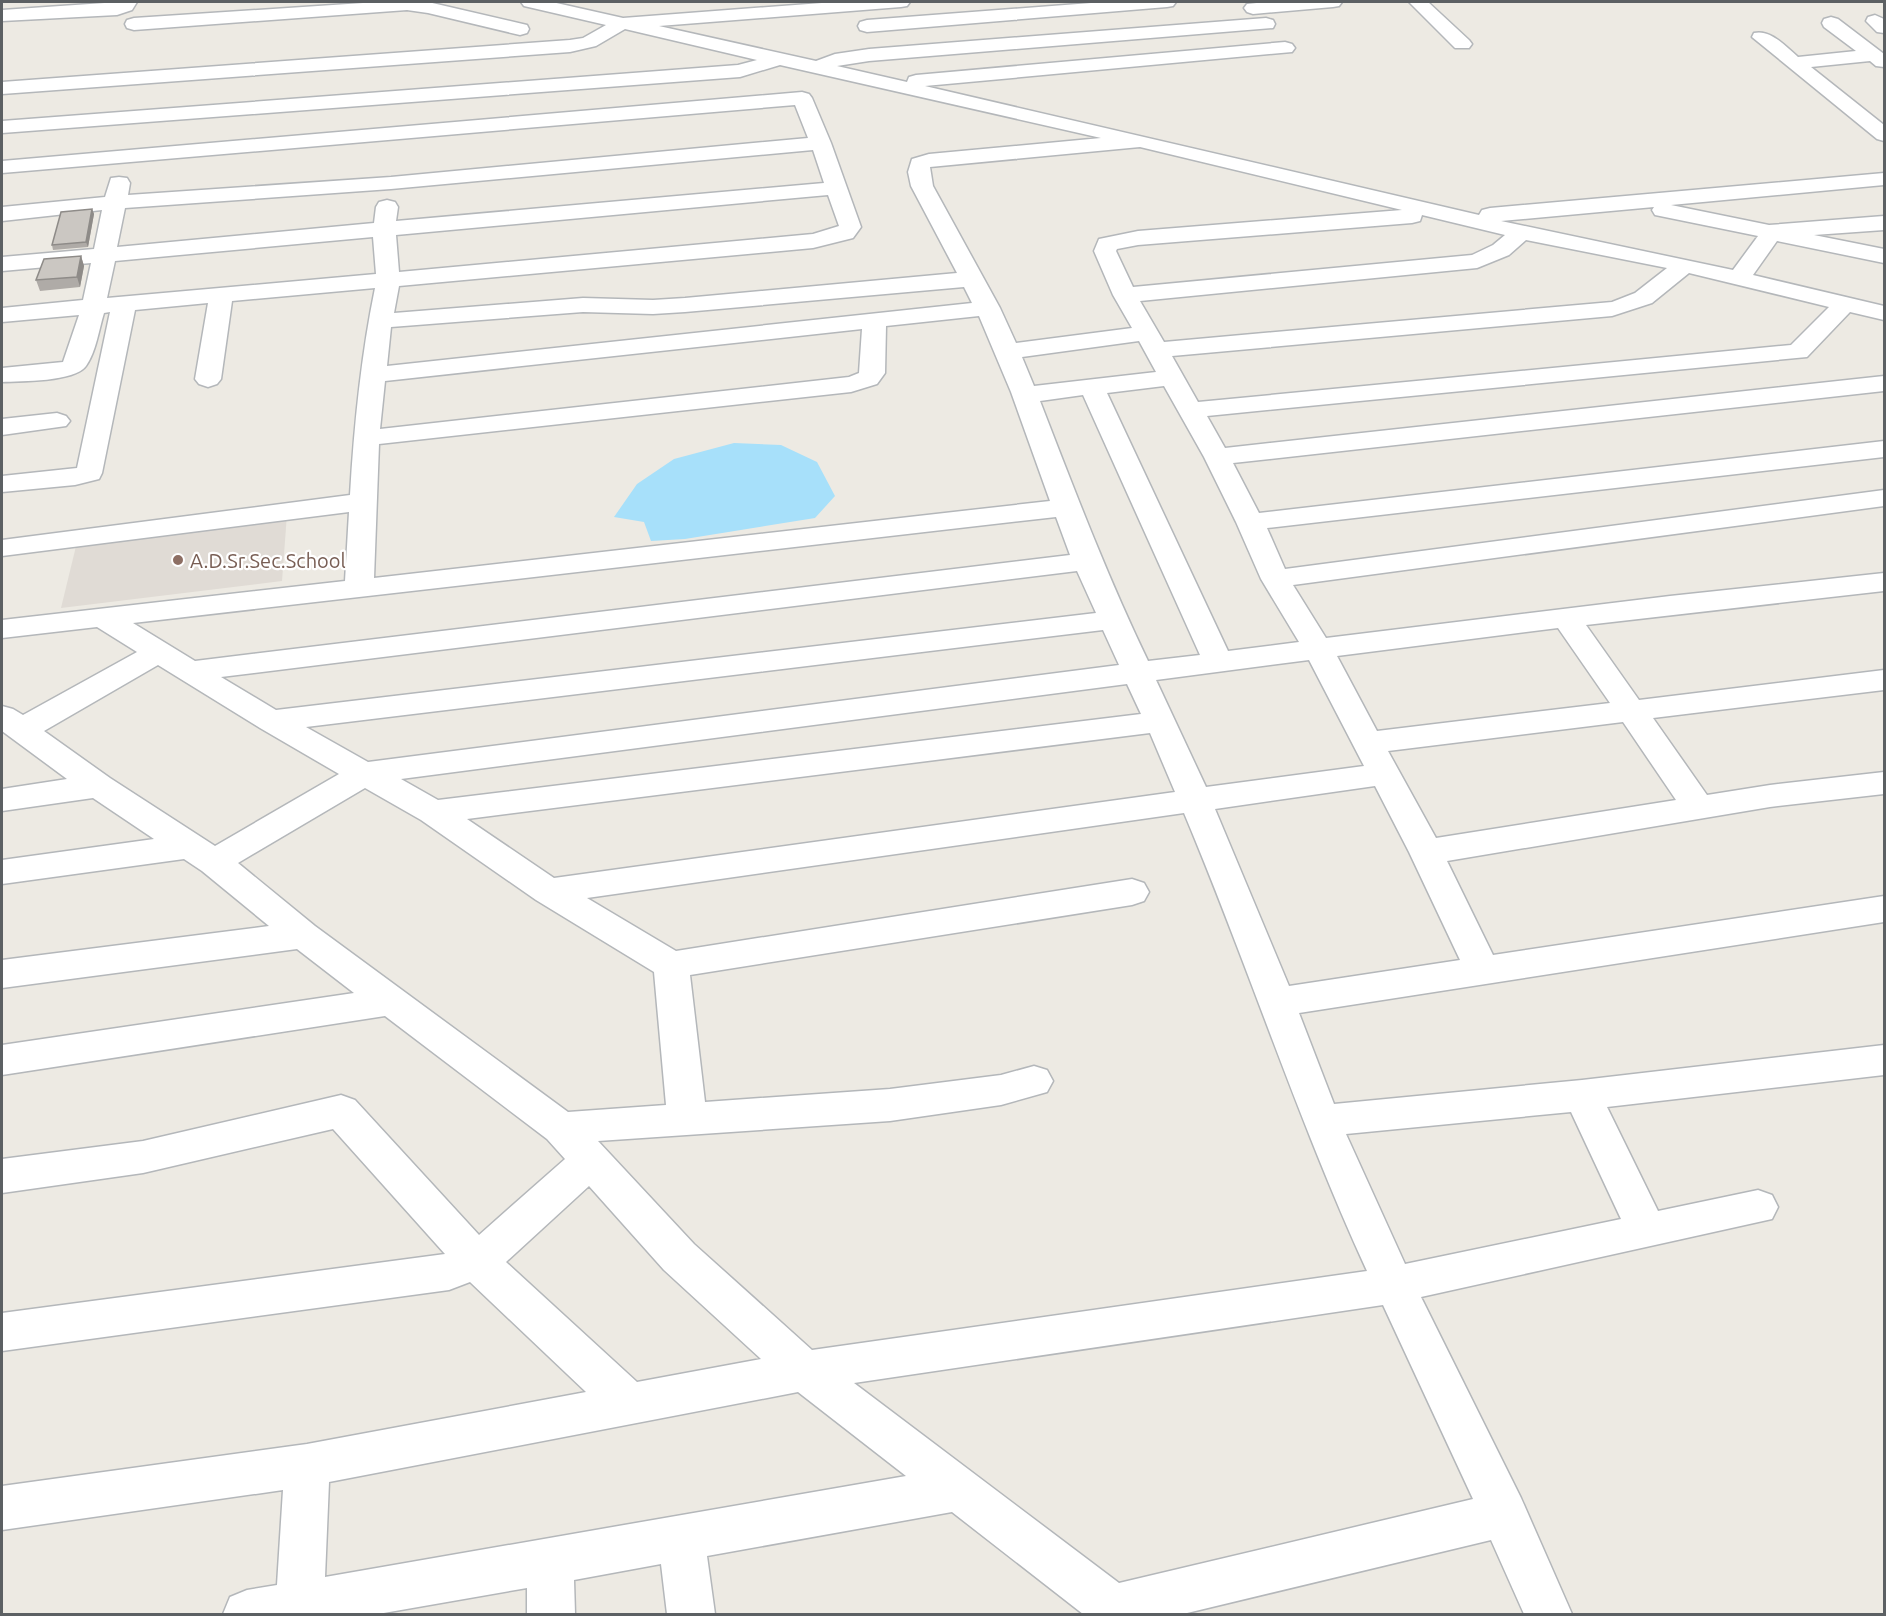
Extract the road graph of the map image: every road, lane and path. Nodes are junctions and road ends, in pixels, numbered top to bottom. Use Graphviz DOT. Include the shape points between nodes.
graph roads {
  1 [pos="128,2"];
  2 [pos="530,2"];
  3 [pos="609,2"];
  4 [pos="901,2"];
  5 [pos="1167,2"];
  6 [pos="1333,2"];
  7 [pos="1418,2"];
  8 [pos="1251,5"];
  9 [pos="563,9"];
  10 [pos="2,16"];
  11 [pos="591,16"];
  12 [pos="623,23"];
  13 [pos="1831,23"];
  14 [pos="134,24"];
  15 [pos="1266,24"];
  16 [pos="849,28"];
  17 [pos="520,29"];
  18 [pos="457,34"];
  19 [pos="755,35"];
  20 [pos="1761,37"];
  21 [pos="696,40"];
  22 [pos="1462,44"];
  23 [pos="778,59"];
  24 [pos="1879,59"];
  25 [pos="1795,63"];
  26 [pos="816,68"];
  27 [pos="885,84"];
  28 [pos="2,88"];
  29 [pos="400,95"];
  30 [pos="140,117"];
  31 [pos="2,127"];
  32 [pos="1884,135"];
  33 [pos="1140,141"];
  34 [pos="821,143"];
  35 [pos="127,156"];
  36 [pos="393,159"];
  37 [pos="2,166"];
  38 [pos="1884,179"];
  39 [pos="837,188"];
  40 [pos="114,202"];
  41 [pos="1627,203"];
  42 [pos="2,214"];
  43 [pos="1452,216"];
  44 [pos="1884,223"];
  45 [pos="384,229"];
  46 [pos="1773,231"];
  47 [pos="1521,232"];
  48 [pos="105,255"];
  49 [pos="1883,255"];
  50 [pos="2,264"];
  51 [pos="1684,265"];
  52 [pos="1815,268"];
  53 [pos="1739,278"];
  54 [pos="971,279"];
  55 [pos="388,281"];
  56 [pos="221,295"];
  57 [pos="1125,295"];
  58 [pos="124,303"];
  59 [pos="1845,304"];
  60 [pos="94,306"];
  61 [pos="988,308"];
  62 [pos="1884,313"];
  63 [pos="2,315"];
  64 [pos="874,319"];
  65 [pos="380,321"];
  66 [pos="1151,341"];
  67 [pos="1007,352"];
  68 [pos="2,375"];
  69 [pos="373,375"];
  70 [pos="1173,377"];
  71 [pos="208,379"];
  72 [pos="1884,383"];
  73 [pos="1092,387"];
  74 [pos="1024,395"];
  75 [pos="1190,410"];
  76 [pos="57,421"];
  77 [pos="2,427"];
  78 [pos="366,438"];
  79 [pos="1884,449"];
  80 [pos="1217,457"];
  81 [pos="2,484"];
  82 [pos="1884,498"];
  83 [pos="362,502"];
  84 [pos="1065,508"];
  85 [pos="1250,522"];
  86 [pos="2,548"];
  87 [pos="1088,561"];
  88 [pos="1275,579"];
  89 [pos="1884,582"];
  90 [pos="359,590"];
  91 [pos="103,618"];
  92 [pos="1566,618"];
  93 [pos="1114,620"];
  94 [pos="2,629"];
  95 [pos="1318,649"];
  96 [pos="159,652"];
  97 [pos="1218,662"];
  98 [pos="190,671"];
  99 [pos="1139,673"];
  100 [pos="1884,680"];
  101 [pos="1631,711"];
  102 [pos="271,721"];
  103 [pos="1158,722"];
  104 [pos="11,723"];
  105 [pos="1367,743"];
  106 [pos="365,773"];
  107 [pos="1383,774"];
  108 [pos="1884,783"];
  109 [pos="98,786"];
  110 [pos="2,800"];
  111 [pos="1195,800"];
  112 [pos="1699,808"];
  113 [pos="433,812"];
  114 [pos="1426,852"];
  115 [pos="203,854"];
  116 [pos="2,872"];
  117 [pos="548,891"];
  118 [pos="1132,892"];
  119 [pos="1884,909"];
  120 [pos="303,935"];
  121 [pos="671,965"];
  122 [pos="1483,971"];
  123 [pos="2,974"];
  124 [pos="392,1001"];
  125 [pos="1277,1002"];
  126 [pos="2,1060"];
  127 [pos="1884,1060"];
  128 [pos="1034,1081"];
  129 [pos="1582,1095"];
  130 [pos="687,1118"];
  131 [pos="1321,1121"];
  132 [pos="561,1128"];
  133 [pos="591,1160"];
  134 [pos="2,1176"];
  135 [pos="1758,1207"];
  136 [pos="1647,1230"];
  137 [pos="477,1262"];
  138 [pos="1394,1285"];
  139 [pos="2,1332"];
  140 [pos="804,1371"];
  141 [pos="630,1404"];
  142 [pos="307,1465"];
  143 [pos="959,1489"];
  144 [pos="2,1508"];
  145 [pos="1505,1514"];
  146 [pos="681,1538"];
  147 [pos="550,1561"];
  148 [pos="300,1605"];
  149 [pos="1116,1611"];
  150 [pos="248,1614"];
  151 [pos="551,1614"];
  152 [pos="691,1614"];
  153 [pos="1548,1614"];
  1 -- 10 [label="street" via="117,9"];
  2 -- 9 [label="street"];
  3 -- 11 [label="street"];
  4 -- 12 [label="street"];
  5 -- 16 [label="street"];
  6 -- 8 [label="street"];
  7 -- 22 [label="street"];
  8 -- 15 [label="street"];
  9 -- 11 [label="street"];
  9 -- 17 [label="street"];
  11 -- 12 [label="street"];
  12 -- 21 [label="street"];
  12 -- 28 [label="street" via="589,42 570,46"];
  13 -- 24 [label="street"];
  14 -- 17 [label="street" via="407,5"];
  15 -- 26 [label="street" via="869,55 836,60"];
  15 -- 27 [label="street" via="1291,55"];
  17 -- 18 [label="street"];
  19 -- 21 [label="street"];
  20 -- 25 [label="street"];
  21 -- 23 [label="street"];
  23 -- 26 [label="street"];
  23 -- 29 [label="street" via="740,71"];
  24 -- 25 [label="street"];
  25 -- 32 [label="street"];
  26 -- 27 [label="street"];
  27 -- 33 [label="street"];
  29 -- 30 [label="street"];
  29 -- 36 [label="street"];
  30 -- 31 [label="street"];
  30 -- 35 [label="street"];
  33 -- 43 [label="street"];
  33 -- 54 [label="street" via="929,160 920,164 922,186"];
  34 -- 36 [label="street"];
  34 -- 36 [label="street" via="802,98"];
  34 -- 39 [label="street"];
  35 -- 36 [label="street"];
  35 -- 37 [label="street"];
  35 -- 40 [label="street"];
  36 -- 40 [label="street"];
  36 -- 45 [label="street"];
  38 -- 41 [label="street"];
  39 -- 45 [label="street"];
  39 -- 55 [label="street" via="850,227 832,237"];
  40 -- 42 [label="street"];
  40 -- 48 [label="street"];
  41 -- 43 [label="street"];
  41 -- 46 [label="street"];
  43 -- 47 [label="street"];
  43 -- 57 [label="street" via="1121,239 1107,243 1105,251"];
  44 -- 46 [label="street"];
  45 -- 48 [label="street"];
  45 -- 55 [label="street"];
  46 -- 52 [label="street"];
  46 -- 53 [label="street"];
  47 -- 51 [label="street"];
  47 -- 57 [label="street" via="1501,250 1477,261"];
  48 -- 50 [label="street"];
  48 -- 60 [label="street"];
  49 -- 52 [label="street"];
  51 -- 53 [label="street"];
  51 -- 66 [label="street" via="1650,295 1621,308"];
  52 -- 53 [label="street"];
  52 -- 59 [label="street"];
  54 -- 61 [label="street"];
  54 -- 65 [label="street" via="685,305 583,305"];
  55 -- 56 [label="street"];
  55 -- 65 [label="street"];
  56 -- 58 [label="street"];
  56 -- 71 [label="street"];
  57 -- 66 [label="street"];
  58 -- 60 [label="street"];
  58 -- 81 [label="street" via="89,473"];
  59 -- 62 [label="street"];
  59 -- 75 [label="street" via="1798,352"];
  60 -- 63 [label="street"];
  60 -- 68 [label="street" via="71,368"];
  61 -- 64 [label="street"];
  61 -- 67 [label="street"];
  64 -- 69 [label="street"];
  64 -- 78 [label="street" via="872,373 868,379 851,384"];
  65 -- 69 [label="street"];
  66 -- 67 [label="street"];
  66 -- 70 [label="street"];
  67 -- 74 [label="street"];
  69 -- 78 [label="street"];
  70 -- 73 [label="street"];
  70 -- 75 [label="street"];
  72 -- 80 [label="street"];
  73 -- 74 [label="street"];
  73 -- 97 [label="street"];
  74 -- 84 [label="street"];
  75 -- 80 [label="street"];
  76 -- 77 [label="street"];
  78 -- 83 [label="street"];
  79 -- 85 [label="street"];
  80 -- 85 [label="street"];
  82 -- 88 [label="street"];
  83 -- 86 [label="street"];
  83 -- 90 [label="street"];
  84 -- 87 [label="street"];
  84 -- 90 [label="street"];
  85 -- 88 [label="street"];
  87 -- 93 [label="street"];
  87 -- 98 [label="street"];
  88 -- 95 [label="street"];
  89 -- 92 [label="street"];
  90 -- 91 [label="street"];
  91 -- 94 [label="street"];
  91 -- 96 [label="street"];
  92 -- 95 [label="street"];
  92 -- 101 [label="street"];
  93 -- 99 [label="street"];
  93 -- 102 [label="street"];
  95 -- 97 [label="street"];
  95 -- 105 [label="street"];
  96 -- 98 [label="street"];
  96 -- 104 [label="street"];
  97 -- 99 [label="street"];
  98 -- 102 [label="street"];
  99 -- 103 [label="street"];
  99 -- 106 [label="street"];
  100 -- 101 [label="street"];
  101 -- 105 [label="street"];
  101 -- 112 [label="street"];
  102 -- 106 [label="street"];
  103 -- 111 [label="street"];
  103 -- 113 [label="street"];
  104 -- 109 [label="street"];
  105 -- 107 [label="street"];
  106 -- 113 [label="street"];
  106 -- 115 [label="street"];
  107 -- 111 [label="street"];
  107 -- 114 [label="street"];
  108 -- 112 [label="street"];
  109 -- 110 [label="street"];
  109 -- 115 [label="street"];
  111 -- 117 [label="street"];
  111 -- 125 [label="street"];
  112 -- 114 [label="street"];
  113 -- 117 [label="street"];
  114 -- 122 [label="street"];
  115 -- 116 [label="street"];
  115 -- 120 [label="street"];
  117 -- 121 [label="street"];
  118 -- 121 [label="street"];
  119 -- 122 [label="street"];
  120 -- 123 [label="street"];
  120 -- 124 [label="street"];
  121 -- 130 [label="street"];
  122 -- 125 [label="street"];
  124 -- 126 [label="street"];
  124 -- 132 [label="street"];
  125 -- 131 [label="street"];
  127 -- 129 [label="street"];
  128 -- 130 [label="street" via="890,1105"];
  129 -- 131 [label="street"];
  129 -- 136 [label="street"];
  130 -- 132 [label="street"];
  131 -- 138 [label="street"];
  132 -- 133 [label="street"];
  133 -- 137 [label="street"];
  133 -- 140 [label="street" via="679,1257"];
  134 -- 137 [label="street" via="143,1157 341,1111"];
  135 -- 136 [label="street"];
  136 -- 138 [label="street"];
  137 -- 139 [label="street" via="449,1272"];
  137 -- 141 [label="street"];
  138 -- 140 [label="street"];
  138 -- 145 [label="street"];
  140 -- 141 [label="street"];
  140 -- 143 [label="street"];
  141 -- 142 [label="street"];
  142 -- 144 [label="street"];
  142 -- 148 [label="street"];
  143 -- 146 [label="street"];
  143 -- 149 [label="street"];
  145 -- 149 [label="street"];
  145 -- 153 [label="street"];
  146 -- 147 [label="street"];
  146 -- 152 [label="street"];
  147 -- 148 [label="street"];
  147 -- 151 [label="street"];
  148 -- 150 [label="street"];
}
